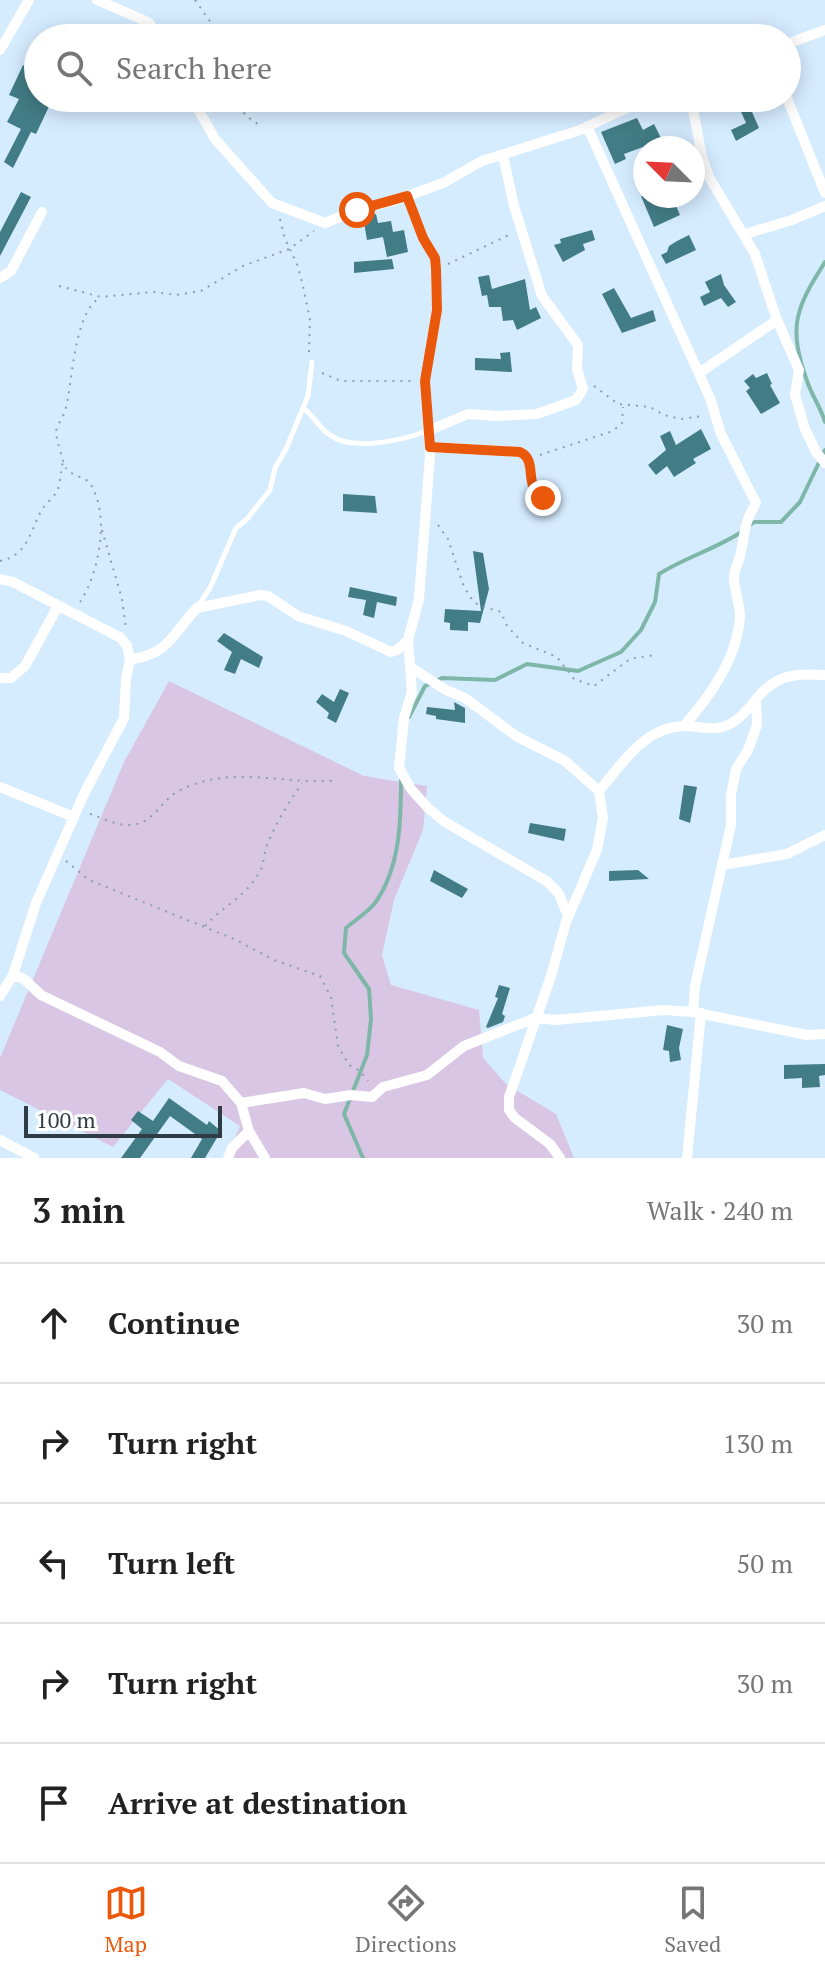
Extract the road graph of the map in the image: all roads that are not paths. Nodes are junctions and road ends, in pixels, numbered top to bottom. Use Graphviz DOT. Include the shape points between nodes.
graph roads {
  1 [pos="29,0"];
  2 [pos="97,0"];
  3 [pos="150,24"];
  4 [pos="825,30"];
  5 [pos="801,39"];
  6 [pos="0,50"];
  7 [pos="200,112"];
  8 [pos="618,112"];
  9 [pos="694,112"];
  10 [pos="793,112"];
  11 [pos="587,126"];
  12 [pos="503,155"];
  13 [pos="825,193"];
  14 [pos="407,196"];
  15 [pos="825,206"];
  16 [pos="42,212"];
  17 [pos="745,234"];
  18 [pos="0,278"];
  19 [pos="777,320"];
  20 [pos="312,362"];
  21 [pos="699,373"];
  22 [pos="303,408"];
  23 [pos="430,430"];
  24 [pos="430,447"];
  25 [pos="825,463"];
  26 [pos="543,498"];
  27 [pos="0,579"];
  28 [pos="58,606"];
  29 [pos="197,608"];
  30 [pos="408,640"];
  31 [pos="130,659"];
  32 [pos="410,667"];
  33 [pos="825,675"];
  34 [pos="0,678"];
  35 [pos="756,699"];
  36 [pos="684,726"];
  37 [pos="0,787"];
  38 [pos="599,791"];
  39 [pos="76,814"];
  40 [pos="825,835"];
  41 [pos="722,865"];
  42 [pos="568,916"];
  43 [pos="13,975"];
  44 [pos="0,996"];
  45 [pos="697,1012"];
  46 [pos="535,1018"];
  47 [pos="825,1034"];
  48 [pos="241,1103"];
  49 [pos="249,1131"];
  50 [pos="0,1140"];
  51 [pos="34,1158"];
  52 [pos="228,1158"];
  53 [pos="265,1158"];
  54 [pos="560,1158"];
  55 [pos="687,1158"];
  1 -- 6 [label="street"];
  2 -- 3 [label="street"];
  4 -- 5 [label="street"];
  7 -- 14 [label="street" via="215,139 278,206 325,223"];
  8 -- 11 [label="street"];
  9 -- 17 [label="street" via="709,177"];
  10 -- 13 [label="street"];
  11 -- 12 [label="street"];
  11 -- 21 [label="street"];
  12 -- 14 [label="street"];
  12 -- 23 [label="street" via="542,296 578,345 583,389 566,405 530,416 468,414"];
  14 -- 23 [label="street" via="435,258 437,310 425,381"];
  15 -- 17 [label="street"];
  16 -- 18 [label="street" via="11,271"];
  17 -- 19 [label="street"];
  19 -- 21 [label="street"];
  19 -- 25 [label="street" via="799,370 795,395 805,429"];
  20 -- 22 [label="lane"];
  21 -- 36 [label="street" via="721,434 756,503 744,524 734,570 740,616 729,662"];
  22 -- 23 [label="lane" via="329,435 346,441 393,441"];
  22 -- 29 [label="lane" via="270,490 236,528"];
  23 -- 24 [label="street"];
  24 -- 26 [label="street" via="527,455 532,484"];
  24 -- 30 [label="street" via="419,599"];
  27 -- 28 [label="street"];
  28 -- 31 [label="street" via="121,638"];
  28 -- 34 [label="street" via="25,666 11,678"];
  29 -- 30 [label="street" via="268,596 298,616 391,652"];
  29 -- 31 [label="street" via="155,654"];
  30 -- 32 [label="street"];
  31 -- 39 [label="street" via="124,718"];
  32 -- 38 [label="street" via="465,698 516,736 565,761"];
  32 -- 42 [label="street" via="412,692 398,760 411,789 445,822 548,882"];
  33 -- 35 [label="street" via="783,678"];
  35 -- 36 [label="street" via="732,723 710,730"];
  35 -- 41 [label="street" via="757,725 736,769"];
  36 -- 38 [label="street" via="656,731"];
  37 -- 39 [label="street"];
  38 -- 42 [label="street" via="603,818 597,850"];
  39 -- 43 [label="street" via="36,903"];
  40 -- 41 [label="street" via="787,854"];
  41 -- 45 [label="street" via="695,986"];
  42 -- 46 [label="street"];
  43 -- 44 [label="street"];
  43 -- 48 [label="street" via="41,995 179,1066 222,1081"];
  45 -- 46 [label="street"];
  45 -- 47 [label="street" via="807,1035"];
  45 -- 55 [label="street"];
  46 -- 48 [label="street" via="477,1040 427,1075 389,1085 367,1098 291,1094"];
  46 -- 54 [label="street" via="509,1110"];
  48 -- 49 [label="street"];
  49 -- 52 [label="street"];
  49 -- 53 [label="street"];
  50 -- 51 [label="street"];
}
